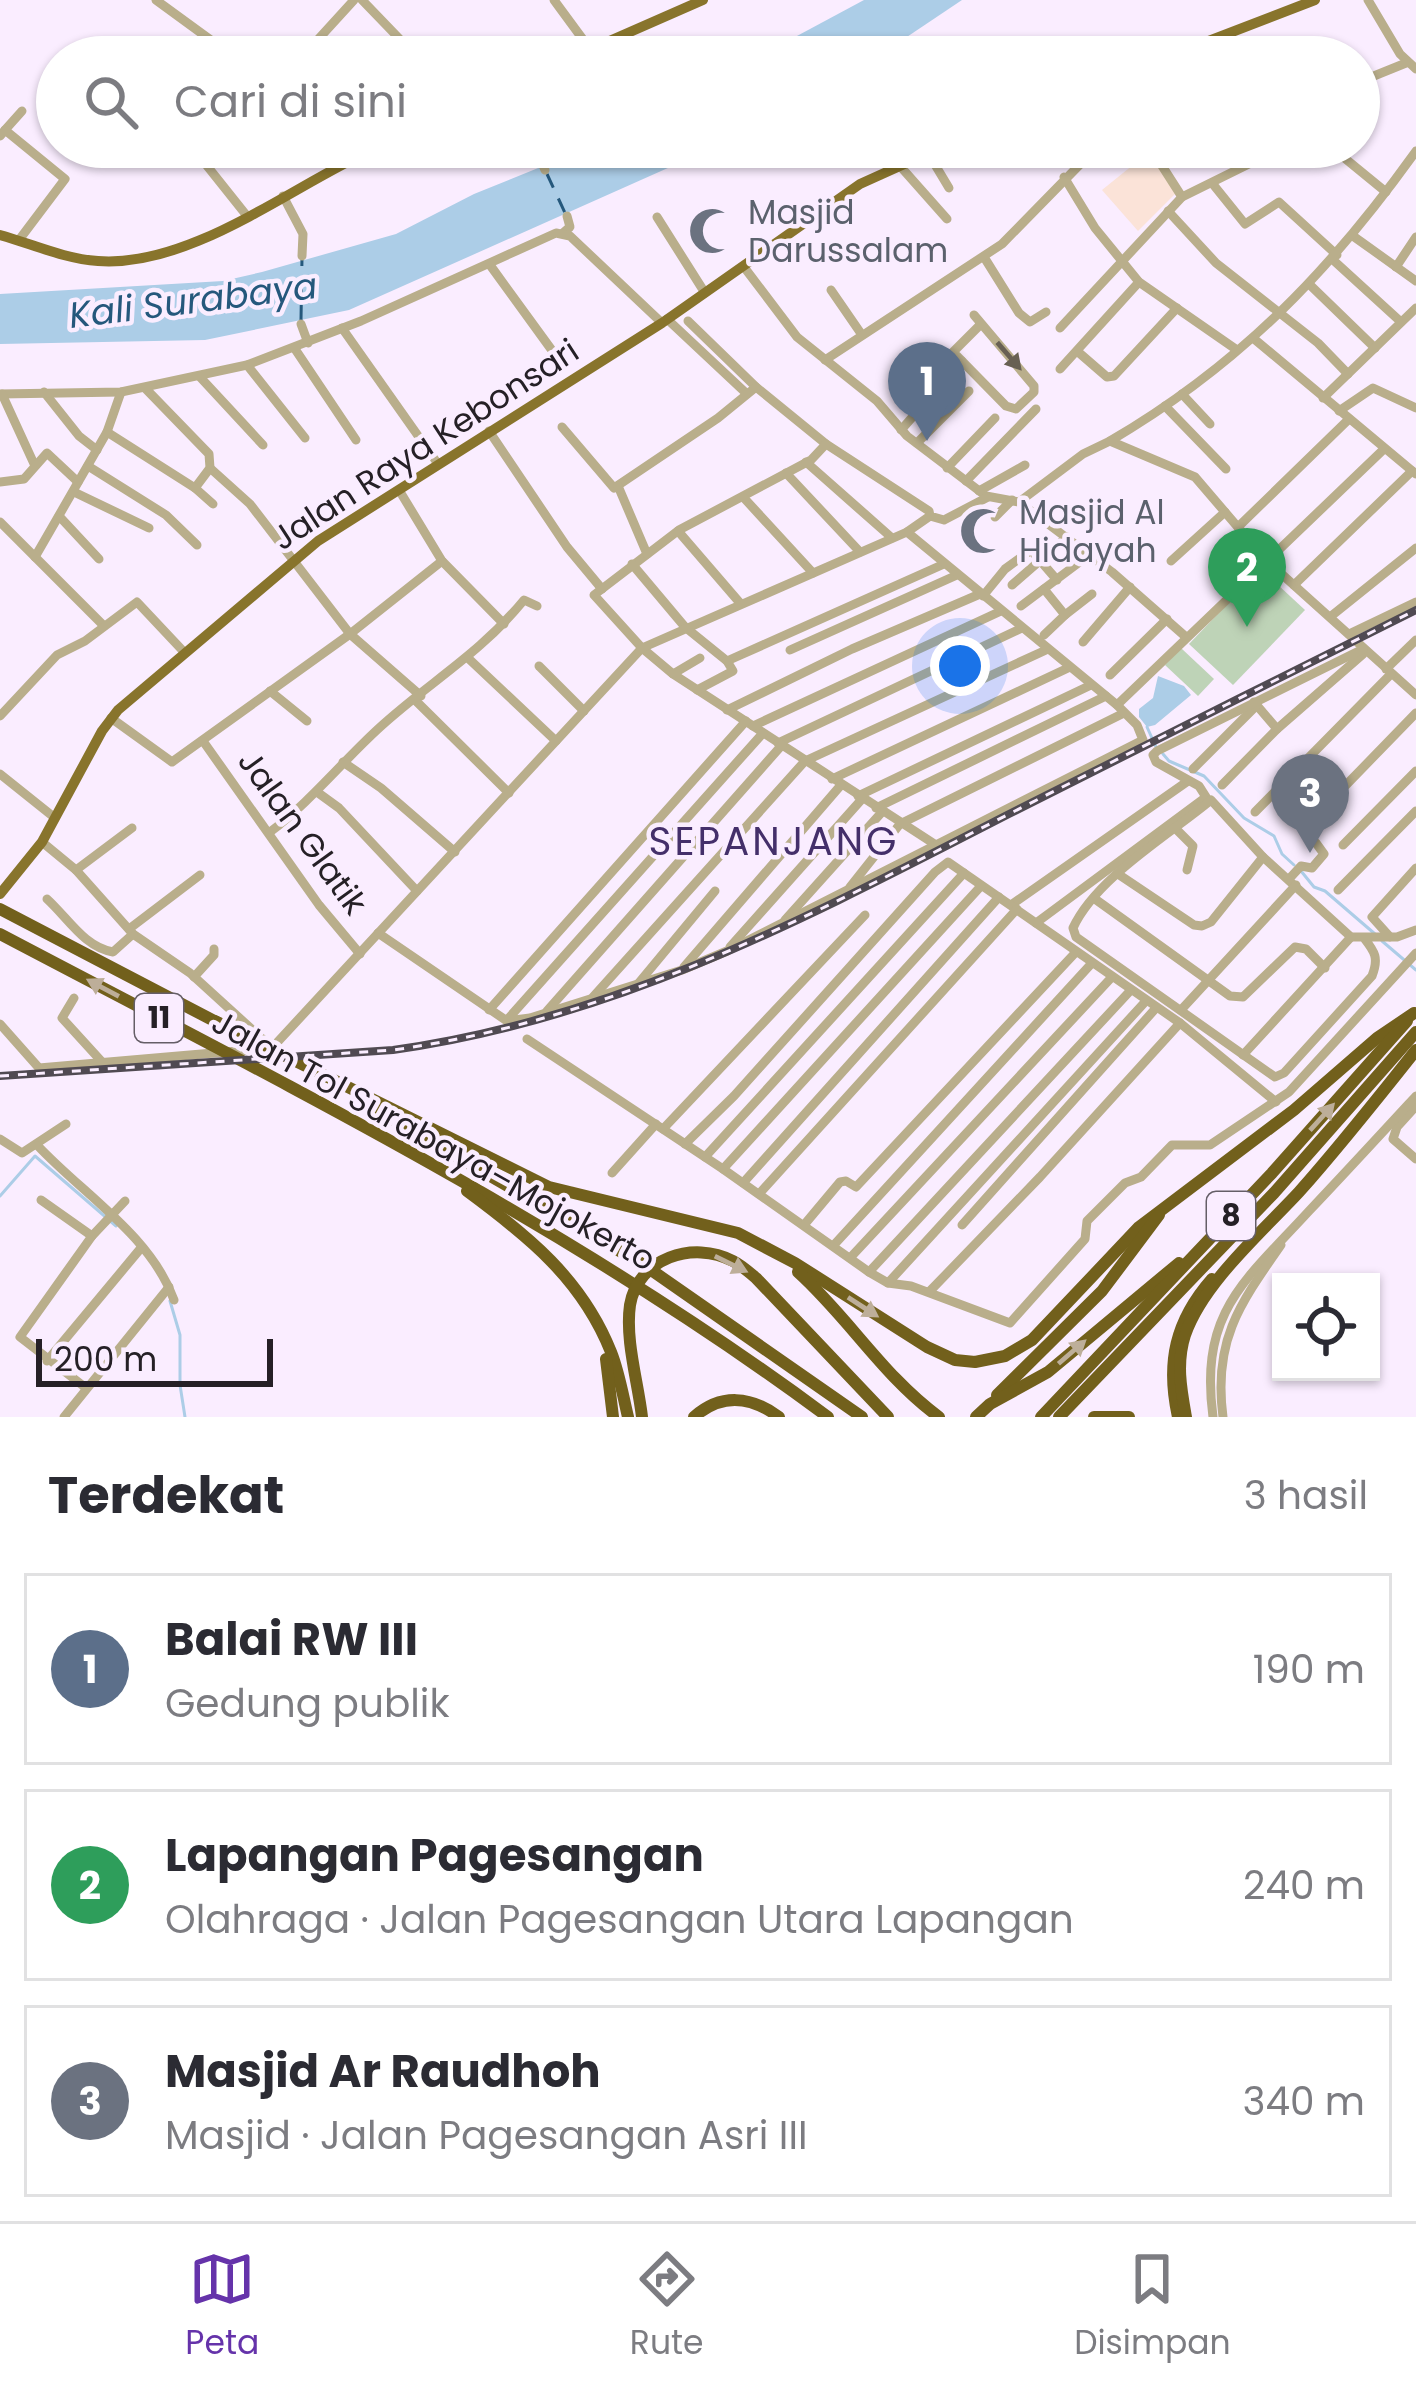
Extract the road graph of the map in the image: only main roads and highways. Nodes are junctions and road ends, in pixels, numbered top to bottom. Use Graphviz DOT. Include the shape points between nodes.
graph roads {
  1 [pos="703,0"];
  2 [pos="1315,0"];
  3 [pos="622,36"];
  4 [pos="1235,36"];
  5 [pos="335,168"];
  6 [pos="896,168"];
  7 [pos="0,235"];
  8 [pos="1,892"];
  9 [pos="0,909"];
  10 [pos="0,934"];
  11 [pos="1415,1011"];
  12 [pos="1416,1032"];
  13 [pos="1416,1050"];
  14 [pos="357,1094"];
  15 [pos="418,1155"];
  16 [pos="1163,1208"];
  17 [pos="764,1246"];
  18 [pos="1196,1252"];
  19 [pos="595,1321"];
  20 [pos="978,1414"];
  21 [pos="613,1417"];
  22 [pos="628,1417"];
  23 [pos="643,1417"];
  24 [pos="694,1417"];
  25 [pos="779,1417"];
  26 [pos="828,1417"];
  27 [pos="862,1417"];
  28 [pos="888,1417"];
  29 [pos="939,1417"];
  30 [pos="1041,1417"];
  31 [pos="1059,1417"];
  32 [pos="1094,1417"];
  33 [pos="1129,1417"];
  34 [pos="1182,1417"];
  1 -- 3 [label="main road"];
  2 -- 4 [label="main road"];
  5 -- 7 [label="main road" via="247,216 132,261 77,259"];
  6 -- 8 [label="main road, Jalan Raya Kebonsari" via="291,561 111,718 43,842"];
  9 -- 14 [label="highway, Jalan Tol Surabaya–Mojokerto / 11"];
  15 -- 10 [label="highway, Jalan Tol Surabaya–Mojokerto / 11, one-way"];
  11 -- 16 [label="highway"];
  18 -- 11 [label="highway, 8, one-way"];
  12 -- 31 [label="highway, 8"];
  13 -- 34 [label="highway" via="1187,1329"];
  14 -- 17 [label="highway" via="549,1186 715,1226"];
  14 -- 27 [label="highway, 11" via="644,1264"];
  15 -- 19 [label="highway" via="534,1240"];
  15 -- 26 [label="highway, Jalan Tol Surabaya–Mojokerto / 11" via="632,1280"];
  17 -- 16 [label="highway, one-way" via="927,1347 975,1362 1032,1340"];
  16 -- 20 [label="highway" via="1102,1291"];
  17 -- 29 [label="highway" via="818,1290 879,1364"];
  20 -- 18 [label="highway, one-way" via="1039,1379"];
  18 -- 30 [label="highway, 8"];
  19 -- 21 [label="highway"];
  19 -- 22 [label="highway"];
  23 -- 28 [label="highway, one-way" via="630,1323 634,1292 658,1262 692,1252 733,1261 756,1278"];
  24 -- 25 [label="highway" via="734,1399"];
  32 -- 33 [label="highway"];
}
